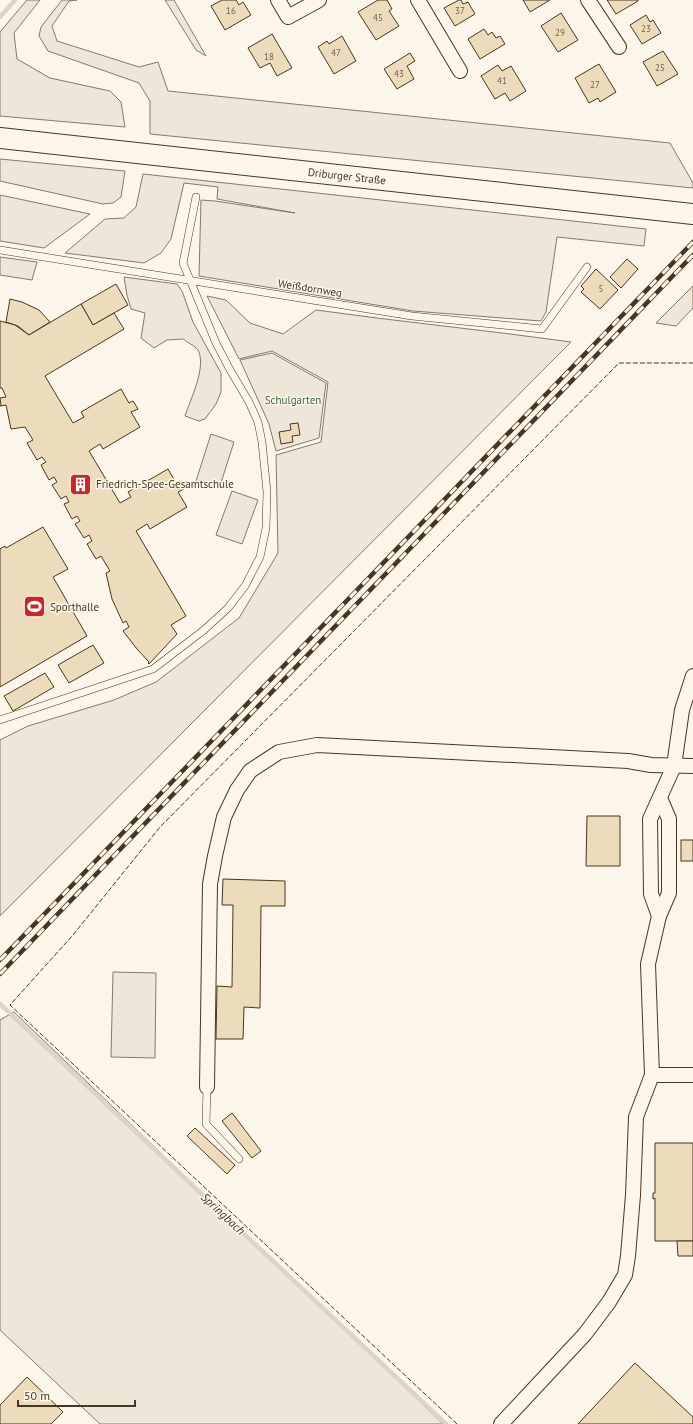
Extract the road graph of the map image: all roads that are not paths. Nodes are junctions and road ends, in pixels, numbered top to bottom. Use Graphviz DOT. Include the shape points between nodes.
graph roads {
  1 [pos="278,0"];
  2 [pos="319,0"];
  3 [pos="418,0"];
  4 [pos="588,0"];
  5 [pos="619,47"];
  6 [pos="460,71"];
  7 [pos="0,138"];
  8 [pos="196,197"];
  9 [pos="693,214"];
  10 [pos="0,250"];
  11 [pos="587,267"];
  12 [pos="190,281"];
  13 [pos="693,676"];
  14 [pos="0,720"];
  15 [pos="674,766"];
  16 [pos="693,766"];
  17 [pos="660,798"];
  18 [pos="659,916"];
  19 [pos="652,1075"];
  20 [pos="693,1075"];
  21 [pos="207,1087"];
  22 [pos="239,1159"];
  23 [pos="501,1424"];
  1 -- 2 [label="street" via="288,17"];
  3 -- 6 [label="street"];
  4 -- 5 [label="street"];
  7 -- 9 [label="main road, Driburger Straße"];
  8 -- 12 [label="lane" via="183,263"];
  10 -- 12 [label="lane, Weißdornweg"];
  11 -- 12 [label="lane, Weißdornweg" via="542,329 412,316"];
  12 -- 14 [label="lane" via="216,343 258,422 267,492 266,528 260,557 245,586 228,608 154,669"];
  13 -- 15 [label="street" via="682,710"];
  15 -- 16 [label="street"];
  15 -- 17 [label="street"];
  15 -- 21 [label="street" via="628,761 317,745 279,752 250,771 224,817 210,884"];
  17 -- 18 [label="street" via="669,819 669,894"];
  17 -- 18 [label="street" via="650,819 650,894"];
  18 -- 19 [label="street" via="648,964"];
  19 -- 20 [label="street"];
  19 -- 23 [label="street" via="636,1117 633,1195 624,1275 609,1302 585,1334"];
  21 -- 22 [label="lane" via="206,1124"];
}
